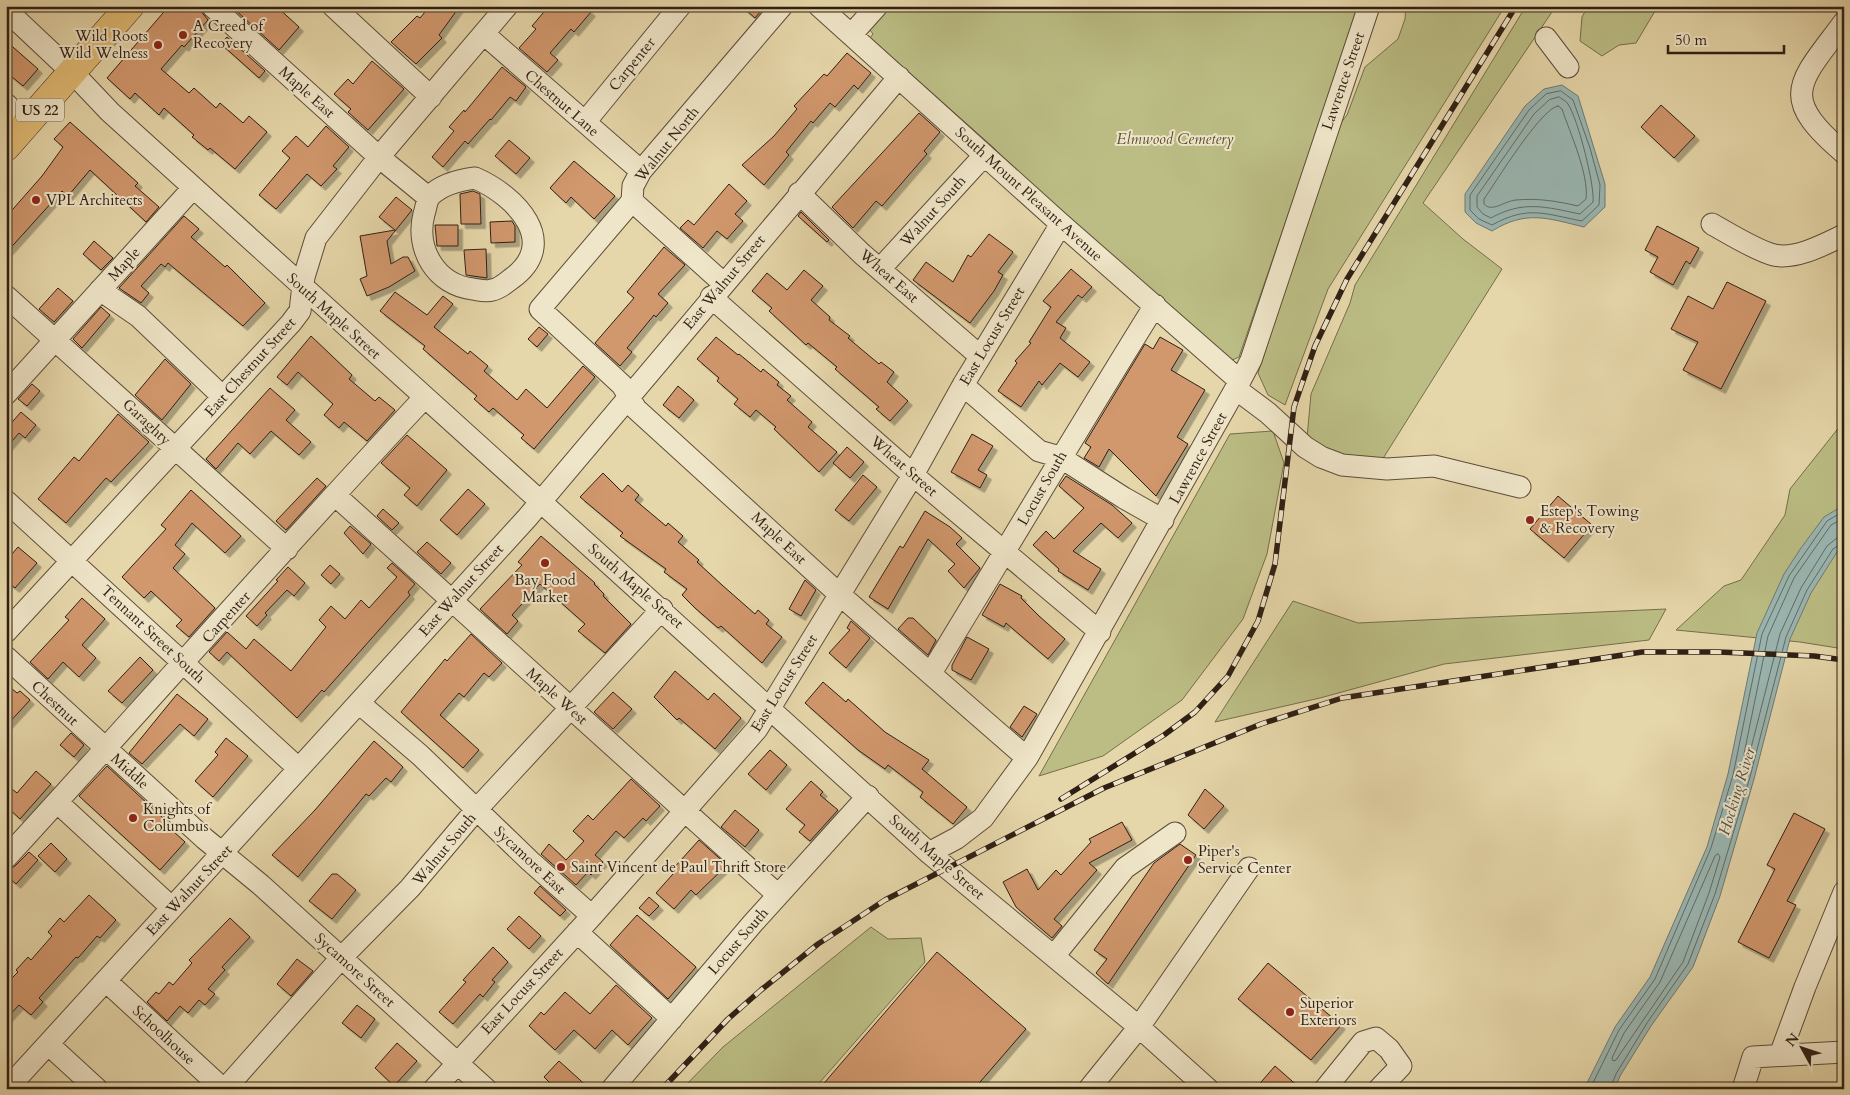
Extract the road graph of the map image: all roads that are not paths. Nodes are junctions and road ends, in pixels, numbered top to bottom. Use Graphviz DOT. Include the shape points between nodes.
graph roads {
  1 [pos="130,6"];
  2 [pos="212,6"];
  3 [pos="507,6"];
  4 [pos="680,6"];
  5 [pos="782,6"];
  6 [pos="819,6"];
  7 [pos="877,6"];
  8 [pos="1369,6"];
  9 [pos="336,7"];
  10 [pos="6,10"];
  11 [pos="1844,22"];
  12 [pos="484,34"];
  13 [pos="851,35"];
  14 [pos="1546,38"];
  15 [pos="1568,67"];
  16 [pos="73,73"];
  17 [pos="899,77"];
  18 [pos="431,97"];
  19 [pos="6,104"];
  20 [pos="585,122"];
  21 [pos="27,124"];
  22 [pos="6,147"];
  23 [pos="1844,153"];
  24 [pos="379,157"];
  25 [pos="990,160"];
  26 [pos="641,171"];
  27 [pos="193,188"];
  28 [pos="799,193"];
  29 [pos="429,198"];
  30 [pos="632,201"];
  31 [pos="1061,224"];
  32 [pos="1712,224"];
  33 [pos="1844,235"];
  34 [pos="880,269"];
  35 [pos="303,288"];
  36 [pos="100,290"];
  37 [pos="717,290"];
  38 [pos="6,296"];
  39 [pos="1155,304"];
  40 [pos="540,309"];
  41 [pos="55,340"];
  42 [pos="980,356"];
  43 [pos="963,385"];
  44 [pos="1238,385"];
  45 [pos="6,394"];
  46 [pos="629,396"];
  47 [pos="223,397"];
  48 [pos="424,398"];
  49 [pos="175,449"];
  50 [pos="1060,457"];
  51 [pos="913,474"];
  52 [pos="1520,487"];
  53 [pos="336,496"];
  54 [pos="6,500"];
  55 [pos="540,502"];
  56 [pos="1163,520"];
  57 [pos="287,549"];
  58 [pos="1005,552"];
  59 [pos="73,560"];
  60 [pos="839,594"];
  61 [pos="453,600"];
  62 [pos="662,609"];
  63 [pos="6,632"];
  64 [pos="1100,632"];
  65 [pos="6,657"];
  66 [pos="185,663"];
  67 [pos="931,673"];
  68 [pos="359,703"];
  69 [pos="571,708"];
  70 [pos="771,710"];
  71 [pos="104,748"];
  72 [pos="1027,758"];
  73 [pos="298,768"];
  74 [pos="868,796"];
  75 [pos="58,802"];
  76 [pos="476,810"];
  77 [pos="684,811"];
  78 [pos="1175,833"];
  79 [pos="930,853"];
  80 [pos="222,854"];
  81 [pos="6,858"];
  82 [pos="1249,868"];
  83 [pos="1844,892"];
  84 [pos="778,895"];
  85 [pos="172,908"];
  86 [pos="592,916"];
  87 [pos="577,932"];
  88 [pos="1054,956"];
  89 [pos="341,958"];
  90 [pos="106,981"];
  91 [pos="672,1019"];
  92 [pos="1139,1027"];
  93 [pos="48,1044"];
  94 [pos="1844,1052"];
  95 [pos="1780,1055"];
  96 [pos="458,1062"];
  97 [pos="7,1089"];
  98 [pos="97,1089"];
  99 [pos="224,1089"];
  100 [pos="434,1089"];
  101 [pos="486,1089"];
  102 [pos="612,1089"];
  103 [pos="1089,1089"];
  104 [pos="1208,1089"];
  105 [pos="1325,1089"];
  106 [pos="1378,1089"];
  107 [pos="1743,1089"];
  1 -- 16 [label="main road, US 22"];
  2 -- 24 [label="street, Maple East"];
  3 -- 12 [label="street, East Chestnut Street"];
  4 -- 20 [label="street, Carpenter"];
  5 -- 26 [label="street, Walnut North"];
  6 -- 13 [label="street, South Mount Pleasant Avenue"];
  7 -- 13 [label="street"];
  8 -- 44 [label="street, Lawrence Street" via="1251,360"];
  9 -- 18 [label="street"];
  10 -- 16 [label="street, South Maple Street"];
  11 -- 23 [label="street" via="1810,68 1801,100 1812,123"];
  12 -- 18 [label="street, East Chestnut Street"];
  12 -- 20 [label="street, Chestnut Lane"];
  13 -- 17 [label="street, South Mount Pleasant Avenue"];
  14 -- 15 [label="street"];
  16 -- 21 [label="main road, US 22"];
  16 -- 27 [label="street, South Maple Street" via="110,112"];
  17 -- 25 [label="street, South Mount Pleasant Avenue"];
  17 -- 28 [label="street, East Walnut Street"];
  18 -- 24 [label="street, East Chestnut Street"];
  19 -- 21 [label="street"];
  20 -- 26 [label="street, Chestnut Lane"];
  21 -- 22 [label="main road, US 22"];
  24 -- 29 [label="street, Maple East"];
  24 -- 35 [label="street, East Chestnut Street" via="316,238"];
  25 -- 31 [label="street, South Mount Pleasant Avenue"];
  25 -- 34 [label="street, Walnut South" via="978,162"];
  26 -- 30 [label="street, Walnut North" via="633,186"];
  27 -- 35 [label="street, South Maple Street"];
  27 -- 36 [label="street, Maple"];
  28 -- 34 [label="street, Wheat East"];
  28 -- 37 [label="street, East Walnut Street"];
  29 -- 29 [label="street" via="423,219 422,246 432,267 444,277 464,288 492,290 522,271 535,241 522,213 507,196 475,178 441,187"];
  30 -- 37 [label="street, Wheat Street"];
  30 -- 40 [label="street, Walnut North"];
  31 -- 39 [label="street, South Mount Pleasant Avenue"];
  31 -- 42 [label="street, East Locust Street"];
  32 -- 33 [label="street" via="1774,255 1786,256"];
  34 -- 42 [label="street, Wheat East"];
  35 -- 47 [label="street, East Chestnut Street" via="300,311"];
  35 -- 48 [label="street, South Maple Street"];
  36 -- 41 [label="street, Maple"];
  36 -- 47 [label="street" via="138,316"];
  37 -- 46 [label="street, East Walnut Street"];
  37 -- 51 [label="street, Wheat Street"];
  38 -- 41 [label="street, Garaghty"];
  39 -- 44 [label="street, South Mount Pleasant Avenue"];
  39 -- 50 [label="street, Locust South"];
  40 -- 46 [label="street, Maple East" via="622,385"];
  41 -- 45 [label="street, Maple"];
  41 -- 49 [label="street, Garaghty"];
  42 -- 43 [label="street, East Locust Street"];
  43 -- 50 [label="street" via="1039,451"];
  43 -- 51 [label="street, East Locust Street"];
  44 -- 52 [label="street, South Mount Pleasant Avenue" via="1305,447 1342,465 1387,469 1434,466"];
  44 -- 56 [label="street, Lawrence Street"];
  46 -- 55 [label="street, East Walnut Street"];
  46 -- 60 [label="street, Maple East" via="636,409"];
  47 -- 49 [label="street, East Chestnut Street"];
  48 -- 53 [label="street, Carpenter"];
  48 -- 55 [label="street, South Maple Street"];
  49 -- 57 [label="street, Garaghty"];
  49 -- 59 [label="street, East Chestnut Street"];
  50 -- 56 [label="street"];
  50 -- 58 [label="street, Locust South"];
  51 -- 58 [label="street, Wheat Street"];
  51 -- 60 [label="street, East Locust Street"];
  53 -- 57 [label="street, Carpenter"];
  53 -- 61 [label="street, Maple West"];
  54 -- 59 [label="street, Tennant Street South"];
  55 -- 61 [label="street, East Walnut Street"];
  55 -- 62 [label="street, South Maple Street"];
  56 -- 64 [label="street, Lawrence Street"];
  57 -- 66 [label="street, Carpenter"];
  58 -- 64 [label="street, Wheat Street"];
  58 -- 67 [label="street, Locust South"];
  59 -- 63 [label="street, East Chestnut Street"];
  59 -- 66 [label="street, Tennant Street South"];
  60 -- 67 [label="street, Maple East"];
  60 -- 70 [label="street, East Locust Street"];
  61 -- 68 [label="street, East Walnut Street"];
  61 -- 69 [label="street, Maple West"];
  62 -- 69 [label="street, Walnut South"];
  62 -- 70 [label="street, South Maple Street"];
  64 -- 72 [label="street, Lawrence Street"];
  65 -- 71 [label="street, Chestnut"];
  66 -- 71 [label="street, Carpenter"];
  66 -- 73 [label="street, Tennant Street South"];
  67 -- 72 [label="street, Maple East"];
  68 -- 73 [label="street, East Walnut Street"];
  68 -- 76 [label="street, Sycamore East" via="420,755"];
  69 -- 76 [label="street, Walnut South"];
  69 -- 77 [label="street, Maple West"];
  70 -- 74 [label="street, South Maple Street"];
  70 -- 77 [label="street, East Locust Street"];
  71 -- 75 [label="street, Carpenter"];
  71 -- 80 [label="street, Middle"];
  72 -- 79 [label="street, Lawrence Street" via="983,818 958,838"];
  73 -- 80 [label="street, East Walnut Street"];
  74 -- 79 [label="street, South Maple Street"];
  74 -- 84 [label="street, Locust South"];
  75 -- 81 [label="street, Carpenter"];
  75 -- 85 [label="street"];
  76 -- 86 [label="street, Sycamore East"];
  76 -- 89 [label="street, Walnut South" via="410,888"];
  77 -- 84 [label="street, Maple West"];
  77 -- 86 [label="street, East Locust Street"];
  78 -- 88 [label="street" via="1126,868"];
  79 -- 88 [label="street, South Maple Street"];
  80 -- 85 [label="street, East Walnut Street"];
  80 -- 89 [label="street, Sycamore Street"];
  82 -- 92 [label="street"];
  83 -- 95 [label="street"];
  84 -- 91 [label="street, Locust South"];
  85 -- 90 [label="street, East Walnut Street"];
  86 -- 87 [label="street, East Locust Street"];
  87 -- 91 [label="street"];
  87 -- 96 [label="street, East Locust Street"];
  88 -- 92 [label="street, South Maple Street"];
  89 -- 96 [label="street, Sycamore Street"];
  89 -- 99 [label="street, Walnut South"];
  90 -- 93 [label="street, East Walnut Street"];
  90 -- 99 [label="street, Schoolhouse"];
  91 -- 102 [label="street, Locust South"];
  92 -- 103 [label="street"];
  92 -- 104 [label="street, South Maple Street"];
  93 -- 97 [label="street, East Walnut Street"];
  93 -- 98 [label="street"];
  94 -- 95 [label="street"];
  95 -- 107 [label="street" via="1753,1057"];
  96 -- 100 [label="street, East Locust Street"];
  96 -- 101 [label="street, Sycamore Street"];
  105 -- 106 [label="street" via="1363,1042 1376,1038 1401,1066"];
}
